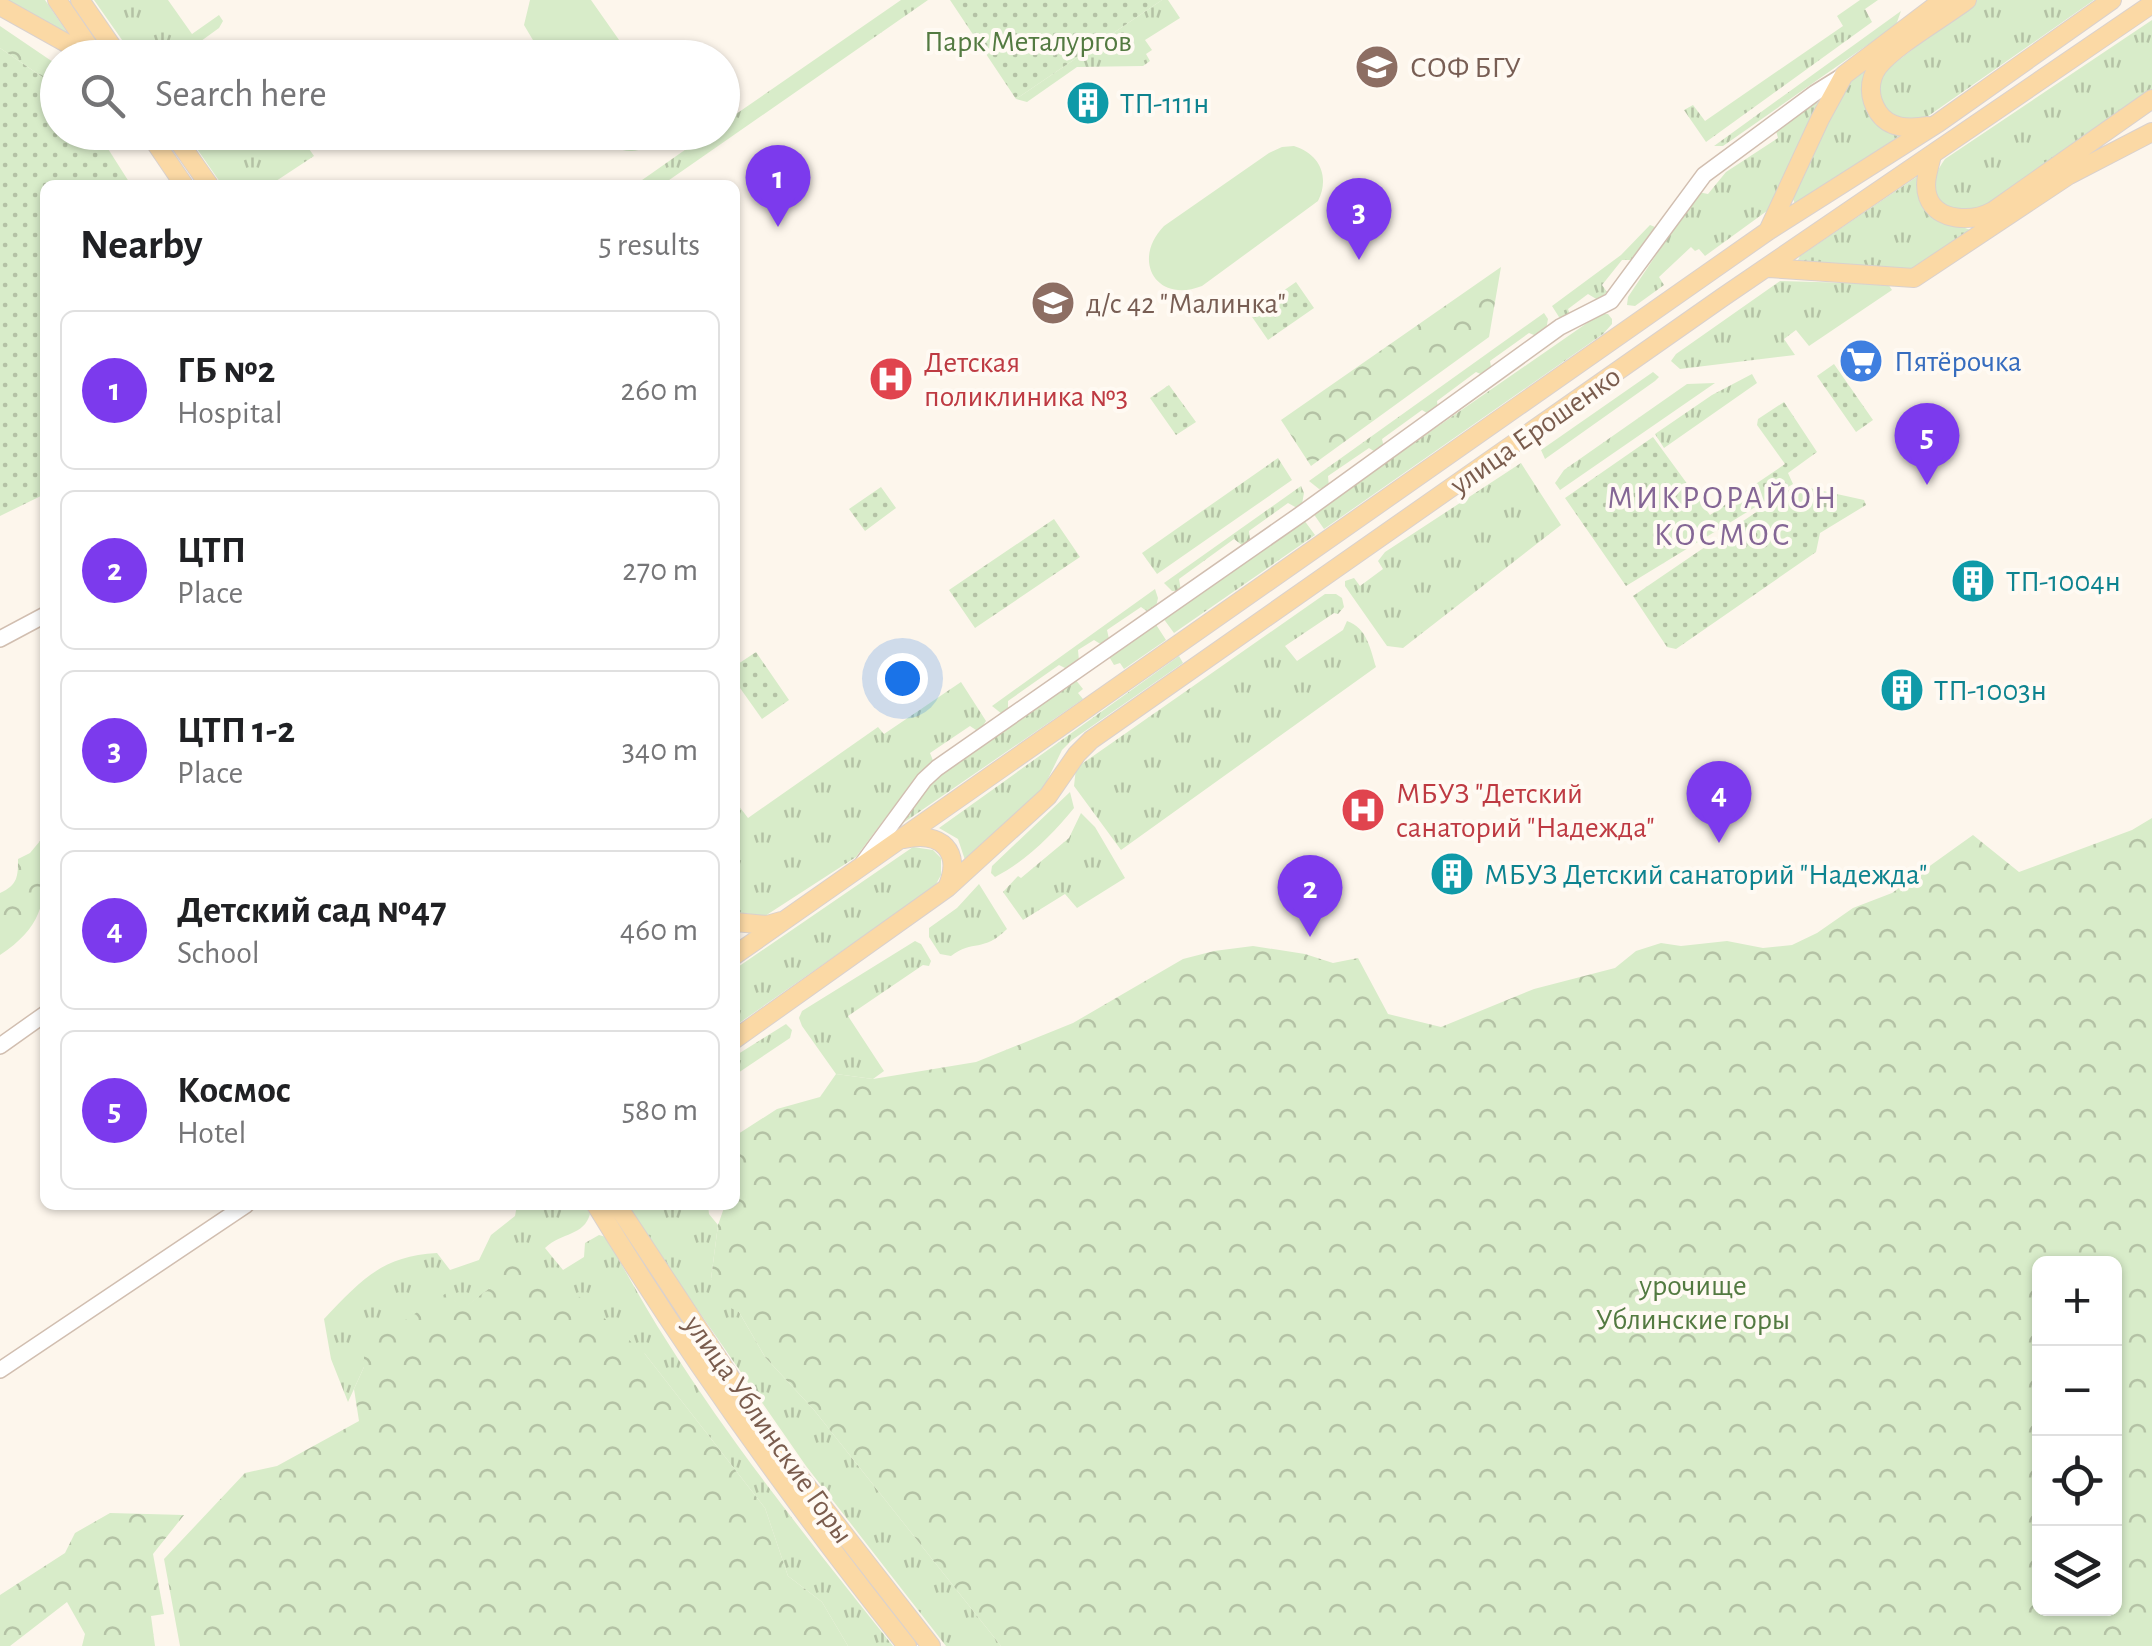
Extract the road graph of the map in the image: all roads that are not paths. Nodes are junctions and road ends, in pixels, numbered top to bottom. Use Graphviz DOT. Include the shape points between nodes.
graph roads {
  1 [pos="57,0"];
  2 [pos="80,0"];
  3 [pos="1943,0"];
  4 [pos="1968,0"];
  5 [pos="2112,0"];
  6 [pos="2152,4"];
  7 [pos="0,6"];
  8 [pos="62,40"];
  9 [pos="83,40"];
  10 [pos="107,40"];
  11 [pos="1844,75"];
  12 [pos="2152,100"];
  13 [pos="1938,123"];
  14 [pos="2152,132"];
  15 [pos="160,150"];
  16 [pos="185,150"];
  17 [pos="1932,155"];
  18 [pos="181,180"];
  19 [pos="206,180"];
  20 [pos="1761,237"];
  21 [pos="1770,268"];
  22 [pos="40,618"];
  23 [pos="0,639"];
  24 [pos="902,840"];
  25 [pos="856,872"];
  26 [pos="947,888"];
  27 [pos="786,920"];
  28 [pos="740,922"];
  29 [pos="740,952"];
  30 [pos="40,1018"];
  31 [pos="740,1035"];
  32 [pos="0,1046"];
  33 [pos="239,1210"];
  34 [pos="599,1210"];
  35 [pos="620,1210"];
  36 [pos="0,1370"];
  37 [pos="906,1646"];
  38 [pos="930,1646"];
  1 -- 9 [label="main road"];
  2 -- 10 [label="main road"];
  3 -- 11 [label="main road"];
  4 -- 13 [label="main road" via="1893,54 1871,82 1876,108 1894,126"];
  5 -- 13 [label="main road, улица Ерошенко"];
  6 -- 17 [label="main road, улица Ерошенко"];
  7 -- 8 [label="main road"];
  11 -- 20 [label="main road"];
  11 -- 25 [label="street, улица Ерошенко" via="1704,175 1611,301 1560,328 937,768"];
  12 -- 17 [label="main road" via="1972,220 1942,213 1929,200"];
  13 -- 20 [label="main road, улица Ерошенко"];
  14 -- 21 [label="main road" via="2069,175 1914,278"];
  15 -- 18 [label="main road"];
  16 -- 19 [label="main road"];
  17 -- 21 [label="main road, улица Ерошенко"];
  20 -- 21 [label="main road"];
  20 -- 24 [label="main road, улица Ерошенко"];
  21 -- 26 [label="main road, улица Ерошенко" via="1091,740 1048,796"];
  22 -- 23 [label="street"];
  24 -- 25 [label="main road, улица Ерошенко"];
  24 -- 26 [label="main road" via="919,836 945,845 953,866"];
  25 -- 27 [label="main road, улица Ерошенко"];
  26 -- 31 [label="main road, улица Ерошенко"];
  27 -- 28 [label="main road"];
  27 -- 29 [label="main road, улица Ерошенко"];
  30 -- 32 [label="street"];
  33 -- 36 [label="street"];
  34 -- 37 [label="main road, улица Ублинские Горы" via="764,1460"];
  35 -- 38 [label="main road, улица Ублинские Горы" via="777,1448"];
}
